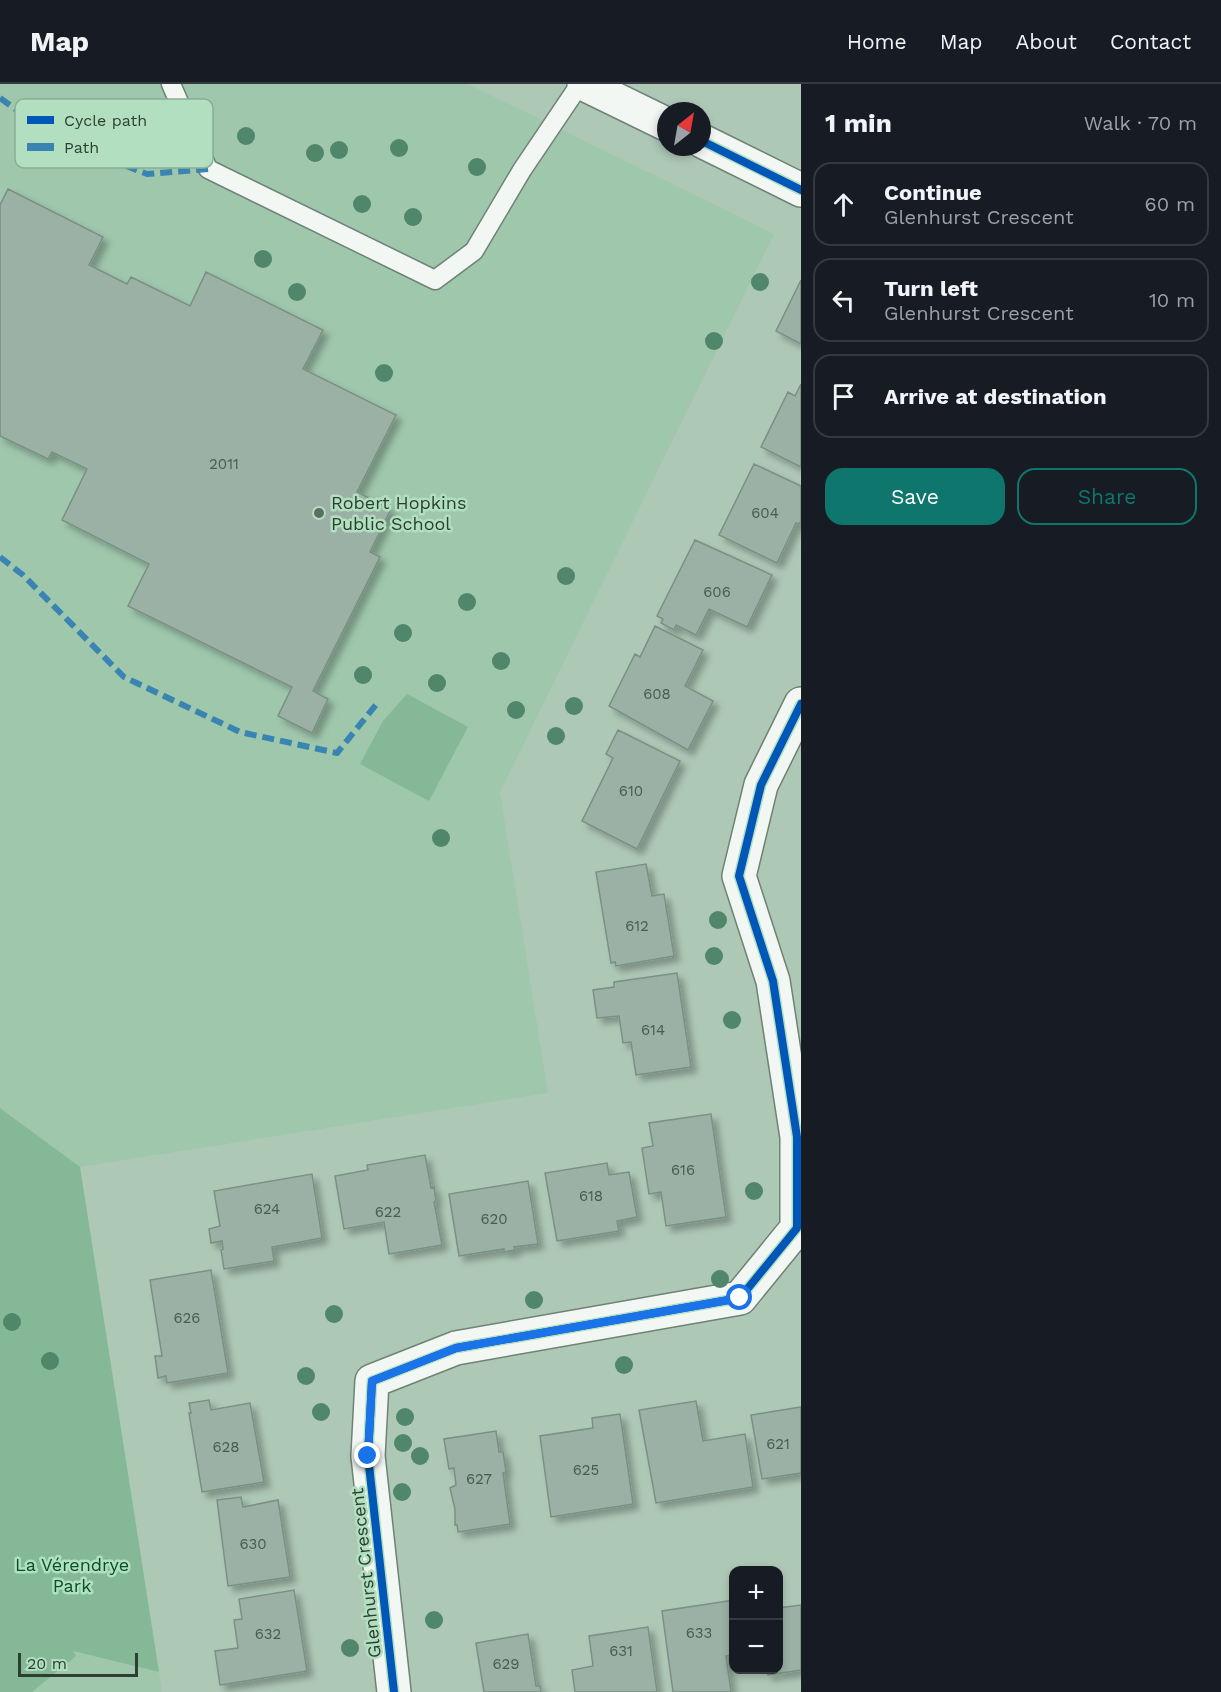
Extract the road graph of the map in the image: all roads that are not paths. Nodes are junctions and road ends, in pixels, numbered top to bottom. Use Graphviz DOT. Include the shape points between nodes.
graph roads {
  1 [pos="171,84"];
  2 [pos="582,84"];
  3 [pos="178,99"];
  4 [pos="657,120"];
  5 [pos="711,145"];
  6 [pos="208,168"];
  7 [pos="801,189"];
  8 [pos="801,704"];
  9 [pos="394,1692"];
  1 -- 3 [label="lane"];
  2 -- 4 [label="street"];
  2 -- 6 [label="lane" via="522,170 474,251 435,280"];
  5 -- 7 [label="street"];
  8 -- 9 [label="street, Glenhurst Crescent" via="761,784 739,876 775,992 797,1137 797,1228 740,1298 456,1348 372,1381 368,1456"];
}
